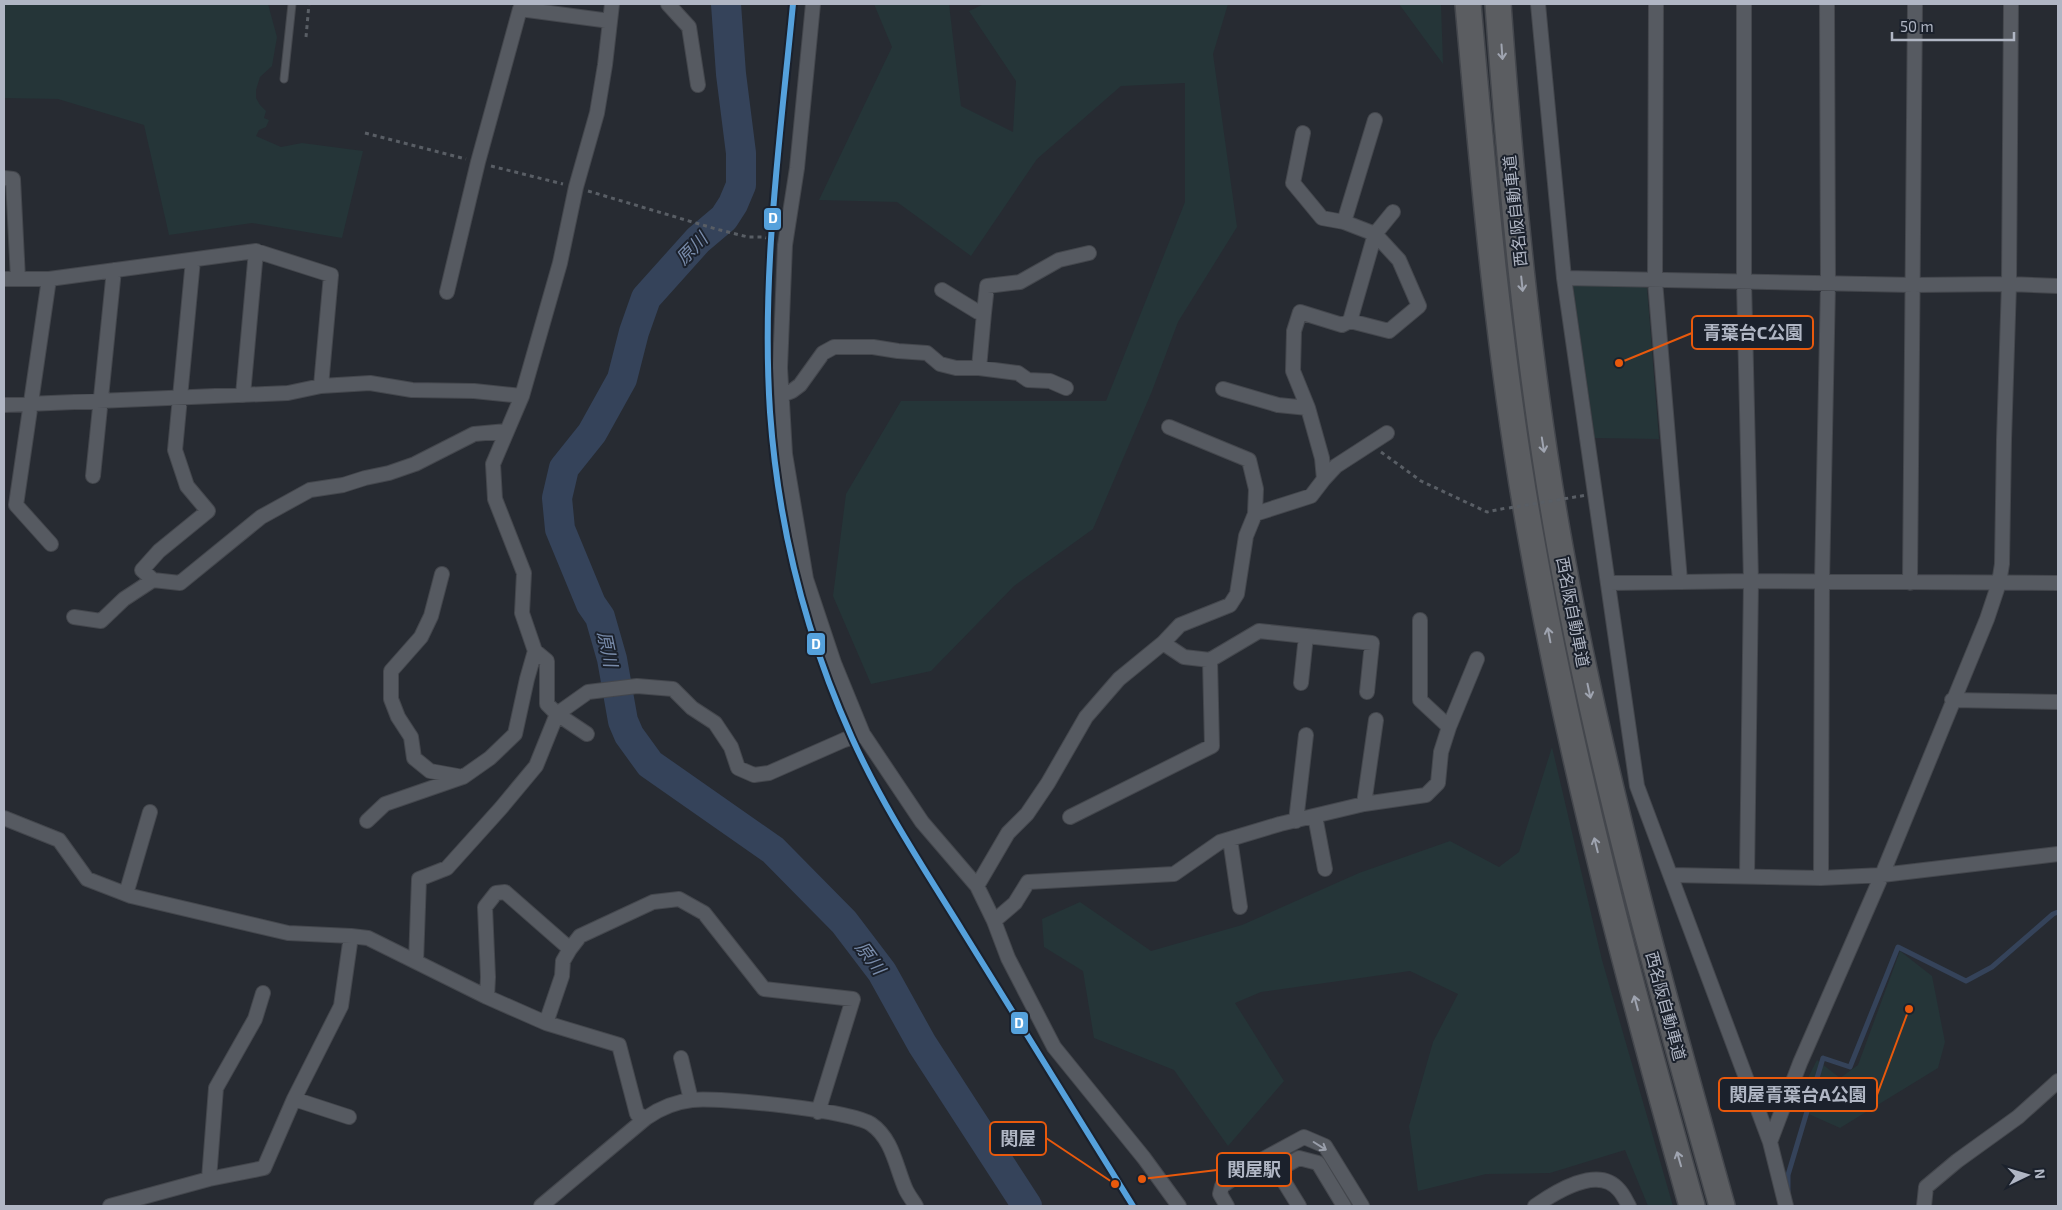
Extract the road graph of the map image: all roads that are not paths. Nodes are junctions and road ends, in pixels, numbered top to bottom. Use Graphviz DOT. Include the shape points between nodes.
graph roads {
  1 [pos="292,4"];
  2 [pos="612,4"];
  3 [pos="668,4"];
  4 [pos="813,4"];
  5 [pos="1468,4"];
  6 [pos="1498,4"];
  7 [pos="1538,4"];
  8 [pos="1656,4"];
  9 [pos="1744,4"];
  10 [pos="1827,4"];
  11 [pos="1915,4"];
  12 [pos="2011,4"];
  13 [pos="610,21"];
  14 [pos="284,79"];
  15 [pos="698,85"];
  16 [pos="1375,120"];
  17 [pos="1303,133"];
  18 [pos="4,178"];
  19 [pos="1392,212"];
  20 [pos="1344,222"];
  21 [pos="1375,234"];
  22 [pos="256,251"];
  23 [pos="1089,253"];
  24 [pos="193,260"];
  25 [pos="114,270"];
  26 [pos="4,278"];
  27 [pos="1564,278"];
  28 [pos="18,279"];
  29 [pos="48,279"];
  30 [pos="1655,281"];
  31 [pos="1744,282"];
  32 [pos="1828,284"];
  33 [pos="2009,284"];
  34 [pos="1913,285"];
  35 [pos="2058,286"];
  36 [pos="942,290"];
  37 [pos="446,292"];
  38 [pos="984,313"];
  39 [pos="1350,321"];
  40 [pos="979,368"];
  41 [pos="321,386"];
  42 [pos="1066,388"];
  43 [pos="1223,389"];
  44 [pos="243,395"];
  45 [pos="782,395"];
  46 [pos="522,396"];
  47 [pos="178,398"];
  48 [pos="101,402"];
  49 [pos="30,404"];
  50 [pos="4,405"];
  51 [pos="1308,408"];
  52 [pos="1169,427"];
  53 [pos="507,431"];
  54 [pos="1387,433"];
  55 [pos="93,476"];
  56 [pos="1324,479"];
  57 [pos="1256,514"];
  58 [pos="51,544"];
  59 [pos="442,574"];
  60 [pos="153,580"];
  61 [pos="1680,581"];
  62 [pos="1751,581"];
  63 [pos="1609,582"];
  64 [pos="1822,582"];
  65 [pos="1910,583"];
  66 [pos="1998,583"];
  67 [pos="2058,583"];
  68 [pos="74,617"];
  69 [pos="1420,620"];
  70 [pos="1306,636"];
  71 [pos="1163,643"];
  72 [pos="535,650"];
  73 [pos="1477,659"];
  74 [pos="1210,660"];
  75 [pos="1301,683"];
  76 [pos="1367,692"];
  77 [pos="1952,700"];
  78 [pos="2058,702"];
  79 [pos="557,714"];
  80 [pos="1376,720"];
  81 [pos="1448,727"];
  82 [pos="587,734"];
  83 [pos="862,734"];
  84 [pos="1306,736"];
  85 [pos="463,777"];
  86 [pos="1364,804"];
  87 [pos="150,812"];
  88 [pos="1315,816"];
  89 [pos="1070,817"];
  90 [pos="4,818"];
  91 [pos="367,821"];
  92 [pos="1296,821"];
  93 [pos="1230,839"];
  94 [pos="2058,854"];
  95 [pos="1325,869"];
  96 [pos="1882,875"];
  97 [pos="1671,876"];
  98 [pos="1747,877"];
  99 [pos="1821,878"];
  100 [pos="977,886"];
  101 [pos="126,894"];
  102 [pos="1240,907"];
  103 [pos="994,921"];
  104 [pos="351,936"];
  105 [pos="570,949"];
  106 [pos="416,962"];
  107 [pos="263,994"];
  108 [pos="487,997"];
  109 [pos="546,1023"];
  110 [pos="682,1058"];
  111 [pos="2058,1081"];
  112 [pos="294,1099"];
  113 [pos="691,1100"];
  114 [pos="818,1112"];
  115 [pos="349,1117"];
  116 [pos="646,1118"];
  117 [pos="1770,1142"];
  118 [pos="209,1179"];
  119 [pos="110,1206"];
  120 [pos="541,1206"];
  121 [pos="916,1206"];
  122 [pos="1179,1206"];
  123 [pos="1227,1206"];
  124 [pos="1299,1206"];
  125 [pos="1344,1206"];
  126 [pos="1362,1206"];
  127 [pos="1535,1206"];
  128 [pos="1629,1206"];
  129 [pos="1692,1206"];
  130 [pos="1722,1206"];
  131 [pos="1786,1206"];
  132 [pos="1924,1206"];
  1 -- 14 [label="lane"];
  2 -- 13 [label="street"];
  3 -- 15 [label="street" via="689,26"];
  4 -- 45 [label="street" via="797,168 784,245"];
  129 -- 5 [label="highway, 西名阪自動車道, one-way" via="1604,880 1577,767 1534,554 1497,300"];
  6 -- 130 [label="highway, 西名阪自動車道, one-way" via="1523,288 1558,537 1608,777"];
  7 -- 27 [label="street"];
  8 -- 30 [label="street"];
  9 -- 31 [label="street"];
  10 -- 32 [label="street"];
  11 -- 34 [label="street"];
  12 -- 33 [label="street"];
  13 -- 37 [label="street" via="520,10"];
  13 -- 46 [label="street" via="597,113"];
  16 -- 20 [label="street"];
  17 -- 20 [label="street" via="1293,183 1322,218"];
  18 -- 28 [label="street" via="13,179"];
  19 -- 21 [label="street"];
  20 -- 21 [label="street"];
  21 -- 39 [label="street"];
  21 -- 39 [label="street" via="1399,260 1419,306 1389,331"];
  22 -- 24 [label="street"];
  22 -- 41 [label="street" via="331,275"];
  22 -- 44 [label="street"];
  23 -- 38 [label="street" via="1059,260 1020,282 987,286"];
  24 -- 25 [label="street"];
  24 -- 47 [label="street"];
  25 -- 29 [label="street"];
  25 -- 48 [label="street"];
  26 -- 28 [label="street"];
  27 -- 30 [label="street"];
  27 -- 63 [label="street"];
  28 -- 29 [label="street"];
  29 -- 49 [label="street"];
  30 -- 31 [label="street"];
  30 -- 61 [label="street"];
  31 -- 32 [label="street"];
  31 -- 62 [label="street"];
  32 -- 34 [label="street"];
  32 -- 64 [label="street"];
  33 -- 34 [label="street"];
  33 -- 35 [label="street"];
  33 -- 66 [label="street" via="2002,555"];
  34 -- 65 [label="street"];
  36 -- 38 [label="street"];
  38 -- 40 [label="street"];
  39 -- 51 [label="street" via="1342,325 1300,312 1294,331 1293,371"];
  40 -- 42 [label="street" via="1018,373 1028,380 1050,381"];
  40 -- 45 [label="street" via="940,364 927,353 873,346 834,347 823,353 800,385"];
  41 -- 44 [label="street" via="288,393"];
  41 -- 46 [label="street" via="370,383 412,390"];
  43 -- 51 [label="street" via="1278,405"];
  44 -- 47 [label="street"];
  45 -- 83 [label="street" via="785,454 806,579"];
  46 -- 53 [label="street"];
  47 -- 48 [label="street"];
  47 -- 60 [label="street" via="175,450 187,486 208,512 159,551 142,570"];
  48 -- 49 [label="street"];
  48 -- 55 [label="street"];
  49 -- 50 [label="street"];
  49 -- 58 [label="street" via="16,505"];
  51 -- 56 [label="street" via="1322,458"];
  52 -- 57 [label="street" via="1249,460 1256,490"];
  53 -- 60 [label="street" via="474,434 415,464 389,473 310,490 261,517 180,583"];
  53 -- 72 [label="street" via="493,464 495,499 524,573 522,613"];
  54 -- 56 [label="street" via="1336,466"];
  56 -- 57 [label="street" via="1311,496"];
  57 -- 71 [label="street" via="1246,536 1237,594 1230,605 1180,625"];
  59 -- 85 [label="street" via="431,616 421,637 391,672 391,699 411,737 414,758 430,771"];
  60 -- 68 [label="street" via="101,621"];
  61 -- 62 [label="street"];
  61 -- 63 [label="street"];
  62 -- 64 [label="street"];
  62 -- 98 [label="street"];
  63 -- 97 [label="street" via="1637,786"];
  64 -- 65 [label="street"];
  64 -- 99 [label="street"];
  65 -- 66 [label="street"];
  66 -- 67 [label="street"];
  66 -- 77 [label="street" via="1987,619"];
  69 -- 81 [label="street" via="1420,700"];
  70 -- 74 [label="street" via="1259,631"];
  70 -- 75 [label="street"];
  70 -- 76 [label="street" via="1372,643"];
  71 -- 74 [label="street" via="1184,657"];
  71 -- 100 [label="street" via="1119,679 1086,717 1048,783 1027,814 1008,833"];
  72 -- 79 [label="street" via="547,661 547,704"];
  72 -- 85 [label="street" via="515,734 490,758"];
  73 -- 81 [label="street"];
  74 -- 89 [label="street" via="1212,746"];
  77 -- 78 [label="street"];
  77 -- 96 [label="street"];
  79 -- 82 [label="street"];
  79 -- 83 [label="street" via="588,692 637,686 673,689 692,708 716,723 731,747 738,768 754,775 769,773"];
  79 -- 106 [label="street" via="536,766 519,787 447,868 419,879"];
  80 -- 86 [label="street"];
  81 -- 86 [label="street" via="1438,783 1426,795"];
  83 -- 100 [label="street" via="922,822"];
  84 -- 92 [label="street"];
  85 -- 91 [label="street" via="385,804"];
  86 -- 88 [label="street"];
  87 -- 101 [label="street"];
  88 -- 92 [label="street"];
  88 -- 95 [label="street"];
  90 -- 101 [label="street" via="59,840 87,879"];
  92 -- 93 [label="street"];
  93 -- 102 [label="street"];
  93 -- 103 [label="street" via="1220,842 1174,874 1028,882 1015,904"];
  94 -- 96 [label="street"];
  96 -- 99 [label="street"];
  96 -- 117 [label="street" via="1800,1063"];
  97 -- 98 [label="street"];
  97 -- 117 [label="street"];
  98 -- 99 [label="street"];
  100 -- 103 [label="street"];
  101 -- 104 [label="street" via="288,932"];
  103 -- 122 [label="street" via="1008,958 1054,1047"];
  104 -- 106 [label="street" via="368,938"];
  104 -- 112 [label="street" via="341,1006"];
  105 -- 108 [label="street" via="505,892 496,893 484,907"];
  105 -- 109 [label="street" via="563,961 562,976"];
  105 -- 114 [label="street" via="580,936 652,902 679,899 704,913 764,989 853,999"];
  106 -- 108 [label="street"];
  107 -- 118 [label="street" via="256,1019 216,1088"];
  108 -- 109 [label="street"];
  109 -- 116 [label="street" via="619,1045 637,1114"];
  110 -- 113 [label="street"];
  111 -- 132 [label="street" via="2018,1117 1926,1187"];
  112 -- 115 [label="street"];
  112 -- 118 [label="street" via="264,1168"];
  113 -- 114 [label="street" via="724,1099"];
  113 -- 116 [label="street" via="662,1107"];
  114 -- 121 [label="street" via="860,1119 872,1125 888,1144"];
  116 -- 120 [label="street"];
  117 -- 131 [label="street"];
  118 -- 119 [label="street"];
  123 -- 126 [label="street, one-way" via="1220,1194 1222,1186 1256,1163 1304,1138 1325,1146"];
  124 -- 125 [label="street" via="1283,1180 1285,1166 1299,1158 1318,1163"];
  127 -- 128 [label="street" via="1574,1183 1589,1180 1604,1181 1618,1188"];
}
